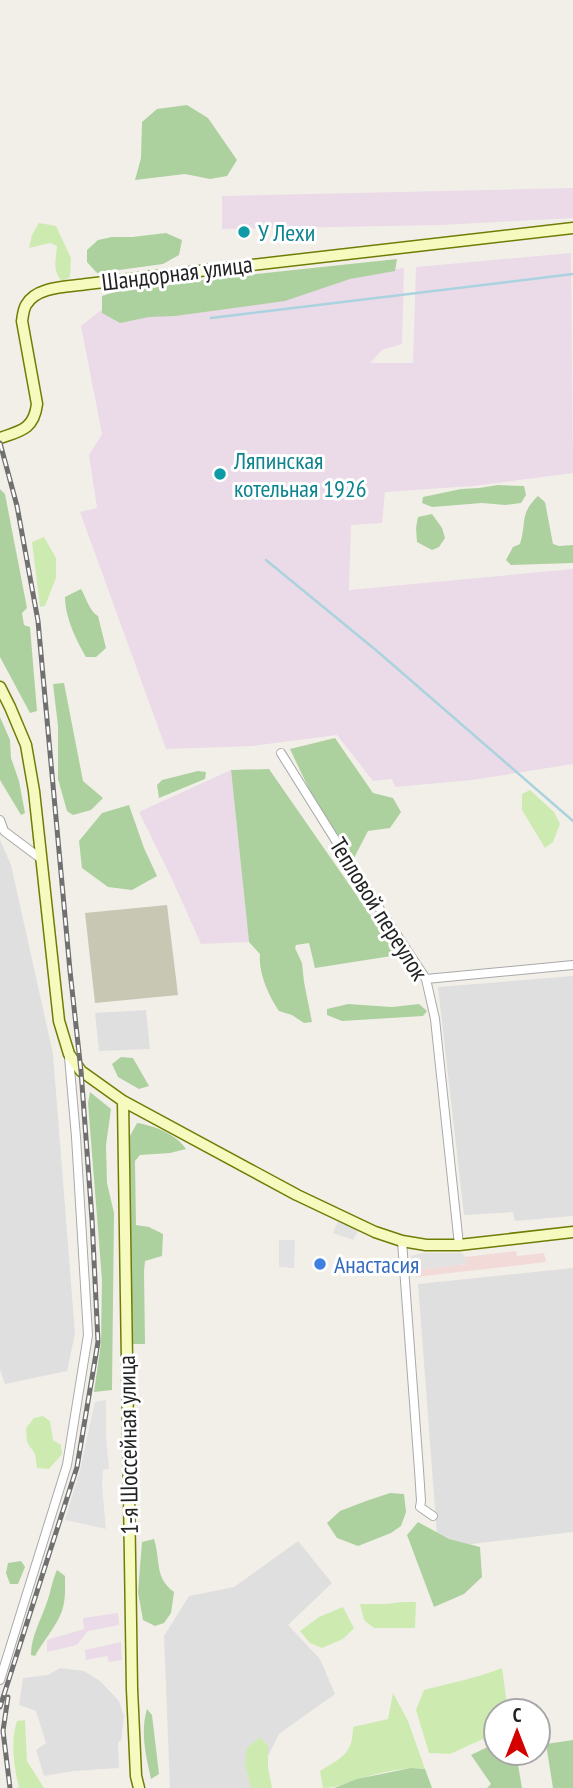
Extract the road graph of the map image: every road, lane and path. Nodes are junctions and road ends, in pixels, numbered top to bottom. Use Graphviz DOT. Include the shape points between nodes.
graph roads {
  1 [pos="573,228"];
  2 [pos="0,438"];
  3 [pos="0,687"];
  4 [pos="282,753"];
  5 [pos="0,820"];
  6 [pos="40,858"];
  7 [pos="573,965"];
  8 [pos="426,979"];
  9 [pos="69,1054"];
  10 [pos="124,1101"];
  11 [pos="573,1232"];
  12 [pos="402,1241"];
  13 [pos="459,1245"];
  14 [pos="433,1516"];
  15 [pos="2,1668"];
  16 [pos="0,1680"];
  17 [pos="139,1788"];
  1 -- 2 [label="street, Шандорная улица" via="47,290 31,297 22,321 36,411 23,431"];
  3 -- 6 [label="street" via="26,746"];
  4 -- 8 [label="street, Тепловой переулок"];
  5 -- 6 [label="street" via="4,831"];
  6 -- 9 [label="street" via="60,1021"];
  7 -- 8 [label="street"];
  8 -- 13 [label="street, Тепловой переулок" via="435,1019"];
  9 -- 10 [label="street" via="81,1071"];
  9 -- 15 [label="street" via="88,1335 67,1465"];
  10 -- 12 [label="street" via="304,1199"];
  10 -- 17 [label="street, 1-я Шоссейная улица" via="132,1689"];
  11 -- 13 [label="street"];
  12 -- 13 [label="street"];
  12 -- 14 [label="street" via="420,1507"];
  15 -- 16 [label="street"];
}
